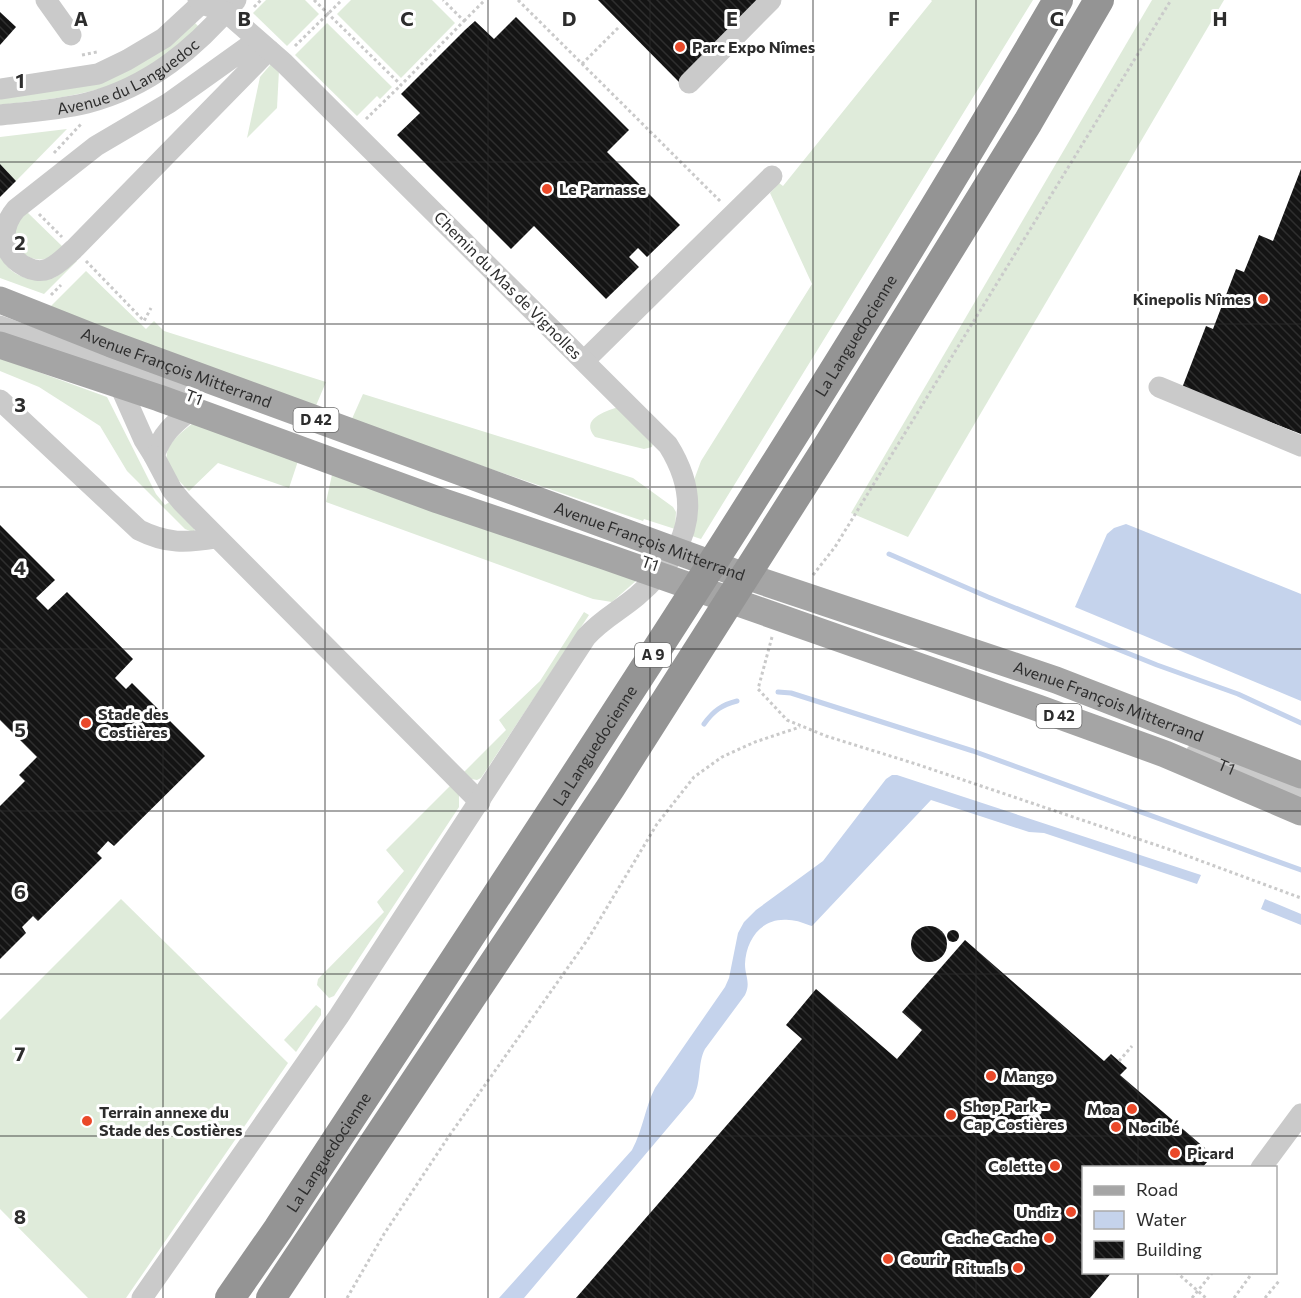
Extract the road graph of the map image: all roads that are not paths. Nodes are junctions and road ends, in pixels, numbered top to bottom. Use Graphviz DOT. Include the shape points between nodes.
graph roads {
  1 [pos="46,0"];
  2 [pos="771,0"];
  3 [pos="1058,0"];
  4 [pos="1099,0"];
  5 [pos="201,1"];
  6 [pos="231,6"];
  7 [pos="71,35"];
  8 [pos="269,50"];
  9 [pos="689,83"];
  10 [pos="0,89"];
  11 [pos="0,115"];
  12 [pos="772,176"];
  13 [pos="0,300"];
  14 [pos="0,318"];
  15 [pos="0,326"];
  16 [pos="0,345"];
  17 [pos="584,361"];
  18 [pos="120,386"];
  19 [pos="1159,387"];
  20 [pos="0,400"];
  21 [pos="191,410"];
  22 [pos="1301,446"];
  23 [pos="154,456"];
  24 [pos="216,537"];
  25 [pos="624,547"];
  26 [pos="821,616"];
  27 [pos="1301,775"];
  28 [pos="1301,786"];
  29 [pos="1301,797"];
  30 [pos="480,801"];
  31 [pos="1301,812"];
  32 [pos="1301,1114"];
  33 [pos="1262,1166"];
  34 [pos="142,1298"];
  35 [pos="230,1298"];
  36 [pos="271,1298"];
  1 -- 7 [label="street"];
  2 -- 9 [label="street"];
  3 -- 35 [label="highway, La Languedocienne / A 9" via="794,436"];
  4 -- 36 [label="highway, La Languedocienne / A 9" via="824,452 611,787"];
  5 -- 6 [label="street, Chemin du Mas de Vignolles"];
  5 -- 10 [label="street, Avenue du Languedoc" via="164,38 98,74"];
  6 -- 8 [label="street, Chemin du Mas de Vignolles"];
  6 -- 11 [label="street, Avenue du Languedoc" via="181,56 143,81 87,103"];
  8 -- 8 [label="street" via="57,264 37,270 13,258 4,240 8,219 16,209 96,147"];
  8 -- 17 [label="street, Chemin du Mas de Vignolles"];
  12 -- 17 [label="street"];
  13 -- 25 [label="main road, Avenue François Mitterrand / D 42"];
  14 -- 25 [label="street, T1 / T1" via="272,412"];
  15 -- 25 [label="street, T1 / T1"];
  16 -- 18 [label="main road, Avenue François Mitterrand / D 42"];
  17 -- 30 [label="street, Chemin du Mas de Vignolles" via="668,445 679,463 688,519 679,546 646,588 598,623 586,637"];
  18 -- 21 [label="main road, Avenue François Mitterrand / D 42"];
  18 -- 23 [label="street"];
  19 -- 22 [label="street"];
  20 -- 24 [label="street" via="139,530 171,542"];
  21 -- 23 [label="street" via="166,431"];
  21 -- 25 [label="main road, Avenue François Mitterrand / D 42" via="438,500"];
  23 -- 24 [label="street" via="172,490"];
  24 -- 30 [label="street"];
  25 -- 26 [label="main road, Avenue François Mitterrand / D 42"];
  26 -- 27 [label="main road, Avenue François Mitterrand / D 42" via="1056,680"];
  26 -- 28 [label="street, T1 / T1" via="1065,693"];
  26 -- 29 [label="street, T1 / T1" via="844,631 1051,699"];
  26 -- 31 [label="main road, Avenue François Mitterrand / D 42"];
  30 -- 34 [label="street, Chemin du Mas de Vignolles" via="339,1016"];
  32 -- 33 [label="street"];
}
